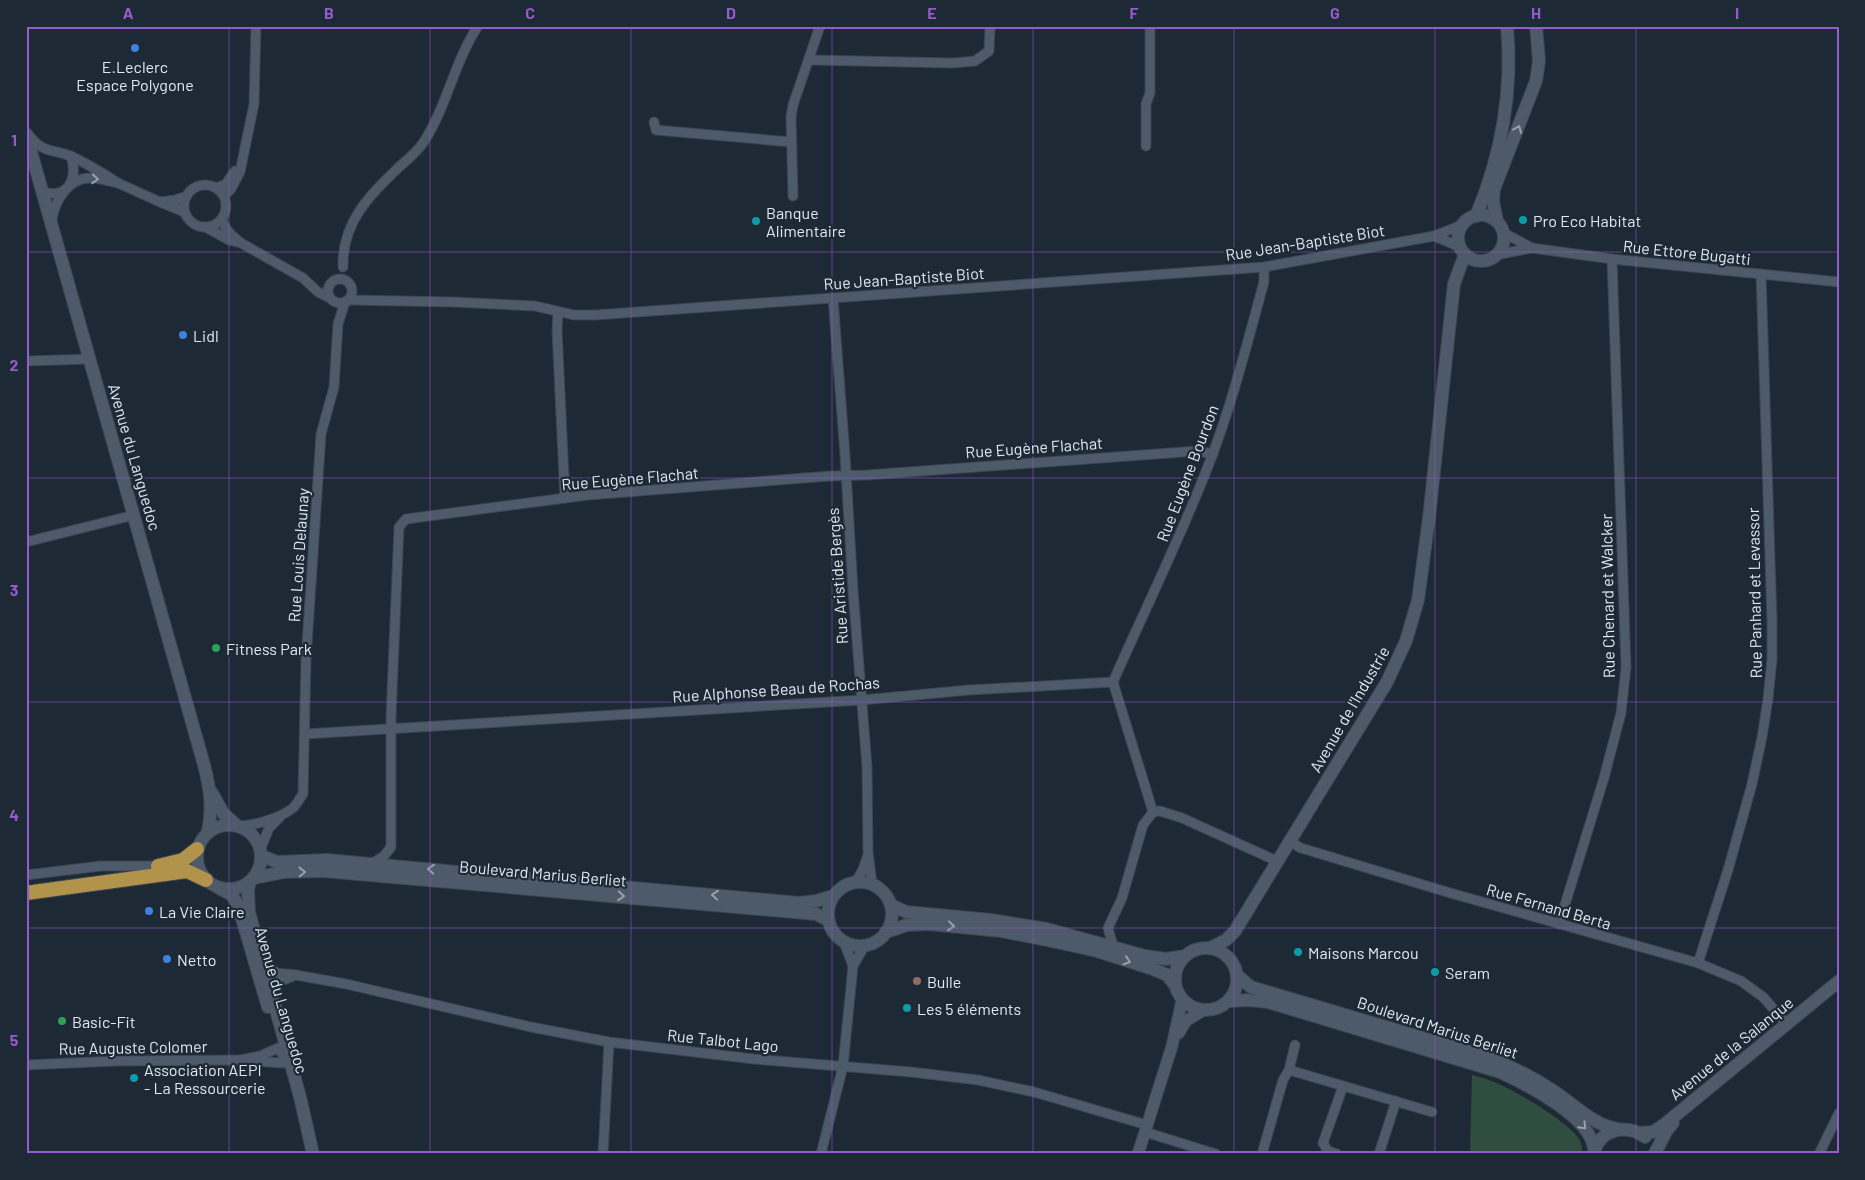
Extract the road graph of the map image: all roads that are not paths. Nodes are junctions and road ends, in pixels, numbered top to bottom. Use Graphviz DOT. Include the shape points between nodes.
graph roads {
  1 [pos="256,26"];
  2 [pos="478,26"];
  3 [pos="820,26"];
  4 [pos="990,26"];
  5 [pos="1150,26"];
  6 [pos="1508,26"];
  7 [pos="1536,26"];
  8 [pos="810,60"];
  9 [pos="654,122"];
  10 [pos="26,133"];
  11 [pos="791,142"];
  12 [pos="1146,146"];
  13 [pos="47,151"];
  14 [pos="71,156"];
  15 [pos="243,156"];
  16 [pos="35,163"];
  17 [pos="118,183"];
  18 [pos="68,188"];
  19 [pos="216,188"];
  20 [pos="43,192"];
  21 [pos="186,196"];
  22 [pos="224,196"];
  23 [pos="793,196"];
  24 [pos="160,202"];
  25 [pos="184,212"];
  26 [pos="1476,216"];
  27 [pos="52,220"];
  28 [pos="222,220"];
  29 [pos="1497,221"];
  30 [pos="1462,225"];
  31 [pos="207,228"];
  32 [pos="1504,233"];
  33 [pos="1434,236"];
  34 [pos="241,243"];
  35 [pos="1532,248"];
  36 [pos="1463,251"];
  37 [pos="1496,256"];
  38 [pos="1612,259"];
  39 [pos="1480,261"];
  40 [pos="343,267"];
  41 [pos="1264,267"];
  42 [pos="1761,274"];
  43 [pos="303,278"];
  44 [pos="333,281"];
  45 [pos="1839,282"];
  46 [pos="351,285"];
  47 [pos="833,298"];
  48 [pos="332,299"];
  49 [pos="374,299"];
  50 [pos="347,301"];
  51 [pos="1453,304"];
  52 [pos="558,312"];
  53 [pos="338,324"];
  54 [pos="91,359"];
  55 [pos="26,361"];
  56 [pos="1213,454"];
  57 [pos="845,476"];
  58 [pos="565,498"];
  59 [pos="134,515"];
  60 [pos="26,542"];
  61 [pos="1113,682"];
  62 [pos="862,700"];
  63 [pos="391,728"];
  64 [pos="306,734"];
  65 [pos="210,790"];
  66 [pos="286,812"];
  67 [pos="1153,812"];
  68 [pos="239,826"];
  69 [pos="208,831"];
  70 [pos="1289,841"];
  71 [pos="197,849"];
  72 [pos="261,852"];
  73 [pos="868,852"];
  74 [pos="1277,861"];
  75 [pos="371,864"];
  76 [pos="155,866"];
  77 [pos="26,875"];
  78 [pos="252,879"];
  79 [pos="206,880"];
  80 [pos="856,882"];
  81 [pos="872,884"];
  82 [pos="26,885"];
  83 [pos="220,888"];
  84 [pos="26,893"];
  85 [pos="833,896"];
  86 [pos="891,905"];
  87 [pos="828,920"];
  88 [pos="1559,924"];
  89 [pos="1236,931"];
  90 [pos="886,932"];
  91 [pos="844,942"];
  92 [pos="865,945"];
  93 [pos="250,946"];
  94 [pos="1113,946"];
  95 [pos="1210,948"];
  96 [pos="1185,956"];
  97 [pos="1232,961"];
  98 [pos="1698,962"];
  99 [pos="266,966"];
  100 [pos="853,966"];
  101 [pos="296,975"];
  102 [pos="1238,976"];
  103 [pos="1839,981"];
  104 [pos="270,985"];
  105 [pos="1175,985"];
  106 [pos="1839,988"];
  107 [pos="1182,1000"];
  108 [pos="1229,1001"];
  109 [pos="1202,1011"];
  110 [pos="1786,1023"];
  111 [pos="609,1042"];
  112 [pos="1294,1045"];
  113 [pos="1172,1046"];
  114 [pos="283,1055"];
  115 [pos="240,1060"];
  116 [pos="26,1065"];
  117 [pos="843,1066"];
  118 [pos="1289,1070"];
  119 [pos="1343,1086"];
  120 [pos="1396,1101"];
  121 [pos="1432,1112"];
  122 [pos="1839,1113"];
  123 [pos="307,1128"];
  124 [pos="1146,1129"];
  125 [pos="1618,1129"];
  126 [pos="1640,1133"];
  127 [pos="1594,1152"];
  128 [pos="1656,1153"];
  129 [pos="313,1154"];
  130 [pos="603,1154"];
  131 [pos="821,1154"];
  132 [pos="1138,1154"];
  133 [pos="1216,1154"];
  134 [pos="1262,1154"];
  135 [pos="1337,1154"];
  136 [pos="1379,1154"];
  137 [pos="1819,1154"];
  1 -- 15 [label="street" via="254,104"];
  2 -- 40 [label="street" via="461,57 433,127 422,144 358,212 344,244"];
  3 -- 8 [label="street"];
  4 -- 8 [label="street" via="989,52 975,61"];
  5 -- 12 [label="street"];
  6 -- 26 [label="main road" via="1510,52 1504,120 1487,190"];
  29 -- 7 [label="main road, one-way" via="1494,189 1536,81 1539,61"];
  8 -- 11 [label="street" via="793,105"];
  9 -- 11 [label="street" via="656,130"];
  10 -- 13 [label="street" via="36,145"];
  10 -- 16 [label="main road, Avenue du Languedoc"];
  11 -- 23 [label="street"];
  13 -- 14 [label="street"];
  13 -- 16 [label="street"];
  14 -- 17 [label="street"];
  14 -- 18 [label="street" via="74,177"];
  15 -- 19 [label="street" via="232,177"];
  15 -- 22 [label="street" via="240,172"];
  16 -- 20 [label="main road, Avenue du Languedoc"];
  18 -- 17 [label="street, one-way" via="90,178"];
  17 -- 24 [label="street"];
  18 -- 20 [label="street" via="59,193"];
  18 -- 27 [label="street" via="54,207"];
  19 -- 21 [label="street" via="195,187"];
  19 -- 22 [label="street"];
  20 -- 27 [label="main road, Avenue du Languedoc"];
  21 -- 24 [label="street"];
  21 -- 25 [label="street"];
  22 -- 28 [label="street" via="226,213"];
  24 -- 25 [label="street"];
  25 -- 31 [label="street" via="191,223"];
  26 -- 29 [label="main road"];
  26 -- 30 [label="main road"];
  27 -- 54 [label="main road, Avenue du Languedoc"];
  28 -- 31 [label="street"];
  28 -- 34 [label="street" via="226,229"];
  29 -- 32 [label="main road"];
  30 -- 33 [label="street, Rue Jean-Baptiste Biot"];
  30 -- 36 [label="main road" via="1459,241"];
  31 -- 34 [label="street"];
  32 -- 35 [label="street, Rue Ettore Bugatti"];
  32 -- 37 [label="main road" via="1504,241"];
  33 -- 36 [label="street"];
  33 -- 41 [label="street, Rue Jean-Baptiste Biot"];
  34 -- 43 [label="street"];
  35 -- 37 [label="street, Rue Ettore Bugatti"];
  35 -- 38 [label="street, Rue Ettore Bugatti"];
  36 -- 39 [label="main road"];
  36 -- 51 [label="main road, Avenue de l'Industrie" via="1454,284"];
  37 -- 39 [label="main road"];
  38 -- 42 [label="street, Rue Ettore Bugatti"];
  38 -- 88 [label="street, Rue Chenard et Walcker" via="1626,667 1621,713"];
  39 -- 51 [label="main road, Avenue de l'Industrie" via="1465,274"];
  40 -- 44 [label="street"];
  40 -- 46 [label="street"];
  41 -- 47 [label="street, Rue Jean-Baptiste Biot"];
  41 -- 56 [label="street, Rue Eugène Bourdon" via="1262,291"];
  42 -- 45 [label="street, Rue Ettore Bugatti"];
  42 -- 98 [label="street, Rue Panhard et Levassor" via="1772,659 1752,784"];
  43 -- 44 [label="street" via="320,283"];
  43 -- 48 [label="street" via="318,292"];
  44 -- 46 [label="street" via="342,279"];
  44 -- 48 [label="street" via="328,292"];
  46 -- 49 [label="street, Rue Jean-Baptiste Biot"];
  46 -- 50 [label="street" via="352,294"];
  47 -- 52 [label="street, Rue Jean-Baptiste Biot" via="595,316"];
  47 -- 57 [label="street, Rue Aristide Bergès"];
  48 -- 50 [label="street" via="340,303"];
  48 -- 53 [label="street, Rue Louis Delaunay"];
  49 -- 50 [label="street, Rue Jean-Baptiste Biot"];
  49 -- 52 [label="street, Rue Jean-Baptiste Biot" via="535,306"];
  50 -- 53 [label="street, Rue Louis Delaunay"];
  51 -- 70 [label="main road, Avenue de l'Industrie" via="1419,591 1406,641 1387,682"];
  52 -- 58 [label="street"];
  53 -- 64 [label="street, Rue Louis Delaunay" via="334,387 321,434 306,660"];
  54 -- 55 [label="street"];
  54 -- 59 [label="main road, Avenue du Languedoc"];
  56 -- 57 [label="street, Rue Eugène Flachat" via="1197,451"];
  56 -- 61 [label="street, Rue Eugène Bourdon" via="1188,518"];
  57 -- 58 [label="street, Rue Eugène Flachat"];
  57 -- 62 [label="street, Rue Aristide Bergès"];
  58 -- 63 [label="street, Rue Eugène Flachat" via="406,519 399,527"];
  59 -- 60 [label="street"];
  59 -- 65 [label="main road, Avenue du Languedoc"];
  61 -- 62 [label="street, Rue Alphonse Beau de Rochas"];
  61 -- 67 [label="street"];
  62 -- 63 [label="street, Rue Alphonse Beau de Rochas"];
  62 -- 73 [label="street, Rue Aristide Bergès" via="868,767"];
  63 -- 64 [label="street, Rue Alphonse Beau de Rochas"];
  63 -- 75 [label="street, Rue Eugène Flachat" via="390,847 384,856"];
  64 -- 66 [label="street, Rue Louis Delaunay" via="303,794"];
  65 -- 68 [label="main road, Avenue du Languedoc" via="223,812"];
  65 -- 69 [label="main road, Avenue du Languedoc"];
  66 -- 68 [label="street" via="254,825"];
  66 -- 72 [label="street, Rue Louis Delaunay" via="268,828"];
  67 -- 74 [label="street" via="1182,818"];
  67 -- 94 [label="street" via="1143,825 1122,898 1108,928"];
  68 -- 69 [label="main road" via="226,824"];
  68 -- 72 [label="main road" via="257,839"];
  69 -- 71 [label="main road"];
  70 -- 74 [label="main road, Avenue de l'Industrie"];
  70 -- 88 [label="street, Rue Fernand Berta" via="1301,848"];
  71 -- 76 [label="highway" via="183,860"];
  71 -- 79 [label="main road" via="197,860"];
  72 -- 75 [label="main road, Boulevard Marius Berliet" via="276,862 327,860"];
  72 -- 78 [label="main road" via="261,864"];
  73 -- 80 [label="street, Rue Aristide Bergès"];
  73 -- 81 [label="street, Rue Aristide Bergès"];
  74 -- 89 [label="main road, Avenue de l'Industrie"];
  85 -- 75 [label="main road, Boulevard Marius Berliet, one-way" via="799,903"];
  76 -- 77 [label="street" via="101,866"];
  76 -- 82 [label="highway"];
  78 -- 83 [label="main road" via="236,888"];
  78 -- 87 [label="main road, Boulevard Marius Berliet, one-way" via="284,872 322,871 816,914"];
  78 -- 99 [label="main road, Avenue du Languedoc" via="248,902"];
  79 -- 83 [label="main road"];
  79 -- 84 [label="highway" via="187,870"];
  80 -- 81 [label="main road"];
  80 -- 85 [label="main road" via="844,886"];
  81 -- 86 [label="main road" via="881,889"];
  83 -- 93 [label="main road, Avenue du Languedoc" via="232,895 238,905"];
  85 -- 87 [label="main road"];
  86 -- 90 [label="main road" via="892,914"];
  86 -- 94 [label="main road" via="906,912 1046,929"];
  87 -- 91 [label="main road" via="835,934"];
  88 -- 98 [label="street, Rue Fernand Berta"];
  89 -- 95 [label="main road, Avenue de l'Industrie"];
  89 -- 97 [label="main road, Avenue de l'Industrie" via="1230,950"];
  90 -- 92 [label="main road" via="877,941"];
  90 -- 105 [label="main road, one-way" via="907,925 929,924 1001,931 1097,951 1154,969 1167,975"];
  91 -- 92 [label="main road"];
  91 -- 100 [label="street"];
  92 -- 100 [label="street"];
  93 -- 104 [label="street" via="256,949 263,977"];
  93 -- 114 [label="main road, Avenue du Languedoc"];
  94 -- 96 [label="main road" via="1166,959"];
  95 -- 96 [label="main road" via="1197,949"];
  95 -- 97 [label="main road" via="1223,952"];
  96 -- 105 [label="main road" via="1178,965"];
  97 -- 102 [label="main road"];
  98 -- 110 [label="street, Rue Fernand Berta" via="1741,981 1763,998"];
  99 -- 101 [label="street, Rue Talbot Lago" via="277,973"];
  99 -- 104 [label="main road, Avenue du Languedoc"];
  100 -- 117 [label="street"];
  101 -- 104 [label="street"];
  101 -- 111 [label="street, Rue Talbot Lago"];
  102 -- 108 [label="main road" via="1236,990"];
  102 -- 125 [label="main road, Boulevard Marius Berliet" via="1251,987 1512,1067 1552,1090 1598,1124"];
  103 -- 110 [label="main road, Avenue de la Salanque"];
  104 -- 114 [label="main road, Avenue du Languedoc"];
  105 -- 107 [label="main road"];
  106 -- 128 [label="main road, Avenue de la Salanque" via="1674,1123"];
  107 -- 109 [label="main road"];
  107 -- 113 [label="street"];
  108 -- 109 [label="main road" via="1217,1009"];
  108 -- 127 [label="main road, Boulevard Marius Berliet, one-way" via="1268,1002 1500,1072 1537,1091 1573,1117 1589,1132"];
  109 -- 113 [label="street" via="1186,1021"];
  110 -- 126 [label="main road, Avenue de la Salanque" via="1665,1124 1654,1132"];
  111 -- 117 [label="street, Rue Talbot Lago"];
  111 -- 130 [label="street"];
  112 -- 118 [label="street"];
  113 -- 124 [label="street"];
  114 -- 115 [label="street, Rue Auguste Colomer"];
  114 -- 115 [label="street, Rue Auguste Colomer"];
  114 -- 123 [label="main road, Avenue du Languedoc" via="300,1097"];
  114 -- 123 [label="main road, Avenue du Languedoc" via="294,1099"];
  115 -- 116 [label="street, Rue Auguste Colomer"];
  117 -- 124 [label="street, Rue Talbot Lago" via="978,1080 1034,1092"];
  117 -- 131 [label="street"];
  118 -- 119 [label="street"];
  118 -- 134 [label="street" via="1283,1080"];
  119 -- 120 [label="street"];
  119 -- 135 [label="street" via="1323,1144 1328,1151"];
  120 -- 121 [label="street"];
  120 -- 136 [label="street"];
  122 -- 137 [label="street"];
  123 -- 129 [label="main road, Avenue du Languedoc"];
  124 -- 132 [label="street"];
  124 -- 133 [label="street, Rue Talbot Lago"];
  125 -- 126 [label="main road, Boulevard Marius Berliet"];
  125 -- 127 [label="main road" via="1604,1136"];
  126 -- 128 [label="main road"];
}
